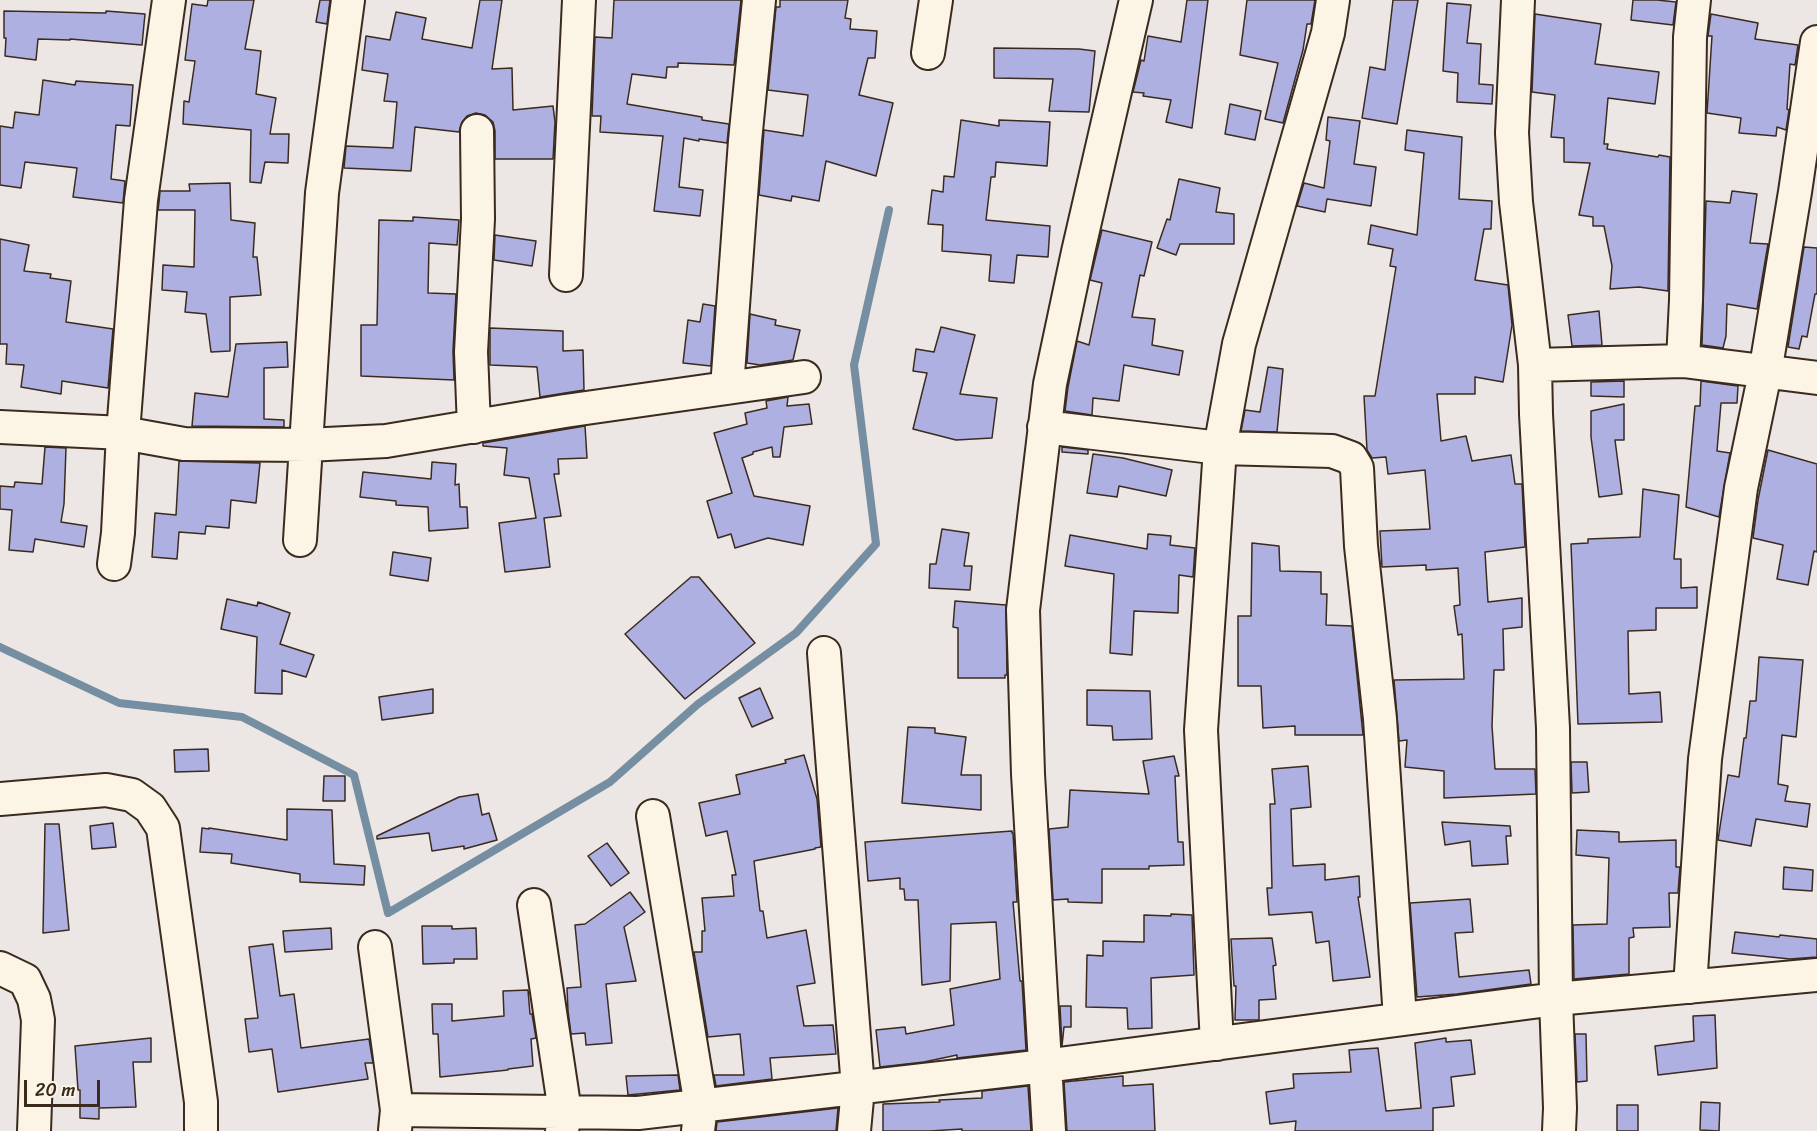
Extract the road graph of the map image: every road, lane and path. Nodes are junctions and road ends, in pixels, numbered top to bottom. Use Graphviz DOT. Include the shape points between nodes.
graph roads {
  1 [pos="169,0"];
  2 [pos="348,0"];
  3 [pos="579,0"];
  4 [pos="759,0"];
  5 [pos="936,0"];
  6 [pos="1136,0"];
  7 [pos="1333,0"];
  8 [pos="1518,0"];
  9 [pos="1694,0"];
  10 [pos="1817,42"];
  11 [pos="928,53"];
  12 [pos="477,131"];
  13 [pos="566,275"];
  14 [pos="1683,361"];
  15 [pos="1535,365"];
  16 [pos="1766,373"];
  17 [pos="804,377"];
  18 [pos="1817,378"];
  19 [pos="727,388"];
  20 [pos="0,427"];
  21 [pos="474,427"];
  22 [pos="1044,427"];
  23 [pos="123,433"];
  24 [pos="307,445"];
  25 [pos="1220,448"];
  26 [pos="300,540"];
  27 [pos="114,564"];
  28 [pos="824,653"];
  29 [pos="0,798"];
  30 [pos="653,816"];
  31 [pos="534,905"];
  32 [pos="375,947"];
  33 [pos="0,968"];
  34 [pos="1817,975"];
  35 [pos="1690,987"];
  36 [pos="1556,999"];
  37 [pos="1400,1019"];
  38 [pos="1217,1044"];
  39 [pos="1045,1066"];
  40 [pos="858,1088"];
  41 [pos="699,1119"];
  42 [pos="396,1120"];
  43 [pos="564,1122"];
  44 [pos="34,1131"];
  45 [pos="201,1131"];
  46 [pos="854,1131"];
  47 [pos="1049,1131"];
  48 [pos="1559,1131"];
  1 -- 23 [label="street" via="141,200"];
  2 -- 24 [label="street" via="322,193"];
  3 -- 13 [label="street"];
  4 -- 19 [label="street"];
  5 -- 11 [label="street"];
  6 -- 22 [label="street" via="1077,252"];
  7 -- 25 [label="street" via="1328,33 1239,344"];
  8 -- 15 [label="street" via="1512,133"];
  9 -- 14 [label="street"];
  10 -- 16 [label="street"];
  12 -- 21 [label="street" via="478,219 471,352"];
  14 -- 15 [label="street"];
  14 -- 16 [label="street"];
  15 -- 36 [label="street" via="1553,728"];
  16 -- 18 [label="street"];
  16 -- 35 [label="street" via="1742,488 1705,759"];
  17 -- 19 [label="street"];
  19 -- 21 [label="street"];
  20 -- 23 [label="street"];
  21 -- 24 [label="street" via="387,441"];
  22 -- 25 [label="street"];
  22 -- 39 [label="street" via="1023,610"];
  23 -- 24 [label="street" via="184,444"];
  23 -- 27 [label="street"];
  24 -- 26 [label="street"];
  25 -- 37 [label="street" via="1332,451 1350,458 1357,468 1361,546 1380,719"];
  25 -- 38 [label="street" via="1201,730"];
  28 -- 40 [label="street"];
  29 -- 45 [label="street" via="106,790 132,795 150,807 163,828 201,1102"];
  30 -- 41 [label="street"];
  31 -- 43 [label="street"];
  32 -- 42 [label="street"];
  33 -- 44 [label="street" via="25,980 34,999 38,1020"];
  34 -- 35 [label="street"];
  35 -- 36 [label="street"];
  36 -- 37 [label="street"];
  36 -- 48 [label="street"];
  37 -- 38 [label="street"];
  38 -- 39 [label="street"];
  39 -- 40 [label="street"];
  39 -- 47 [label="street"];
  40 -- 41 [label="street"];
  40 -- 46 [label="street"];
  41 -- 43 [label="street" via="638,1113"];
  42 -- 43 [label="street"];
}
